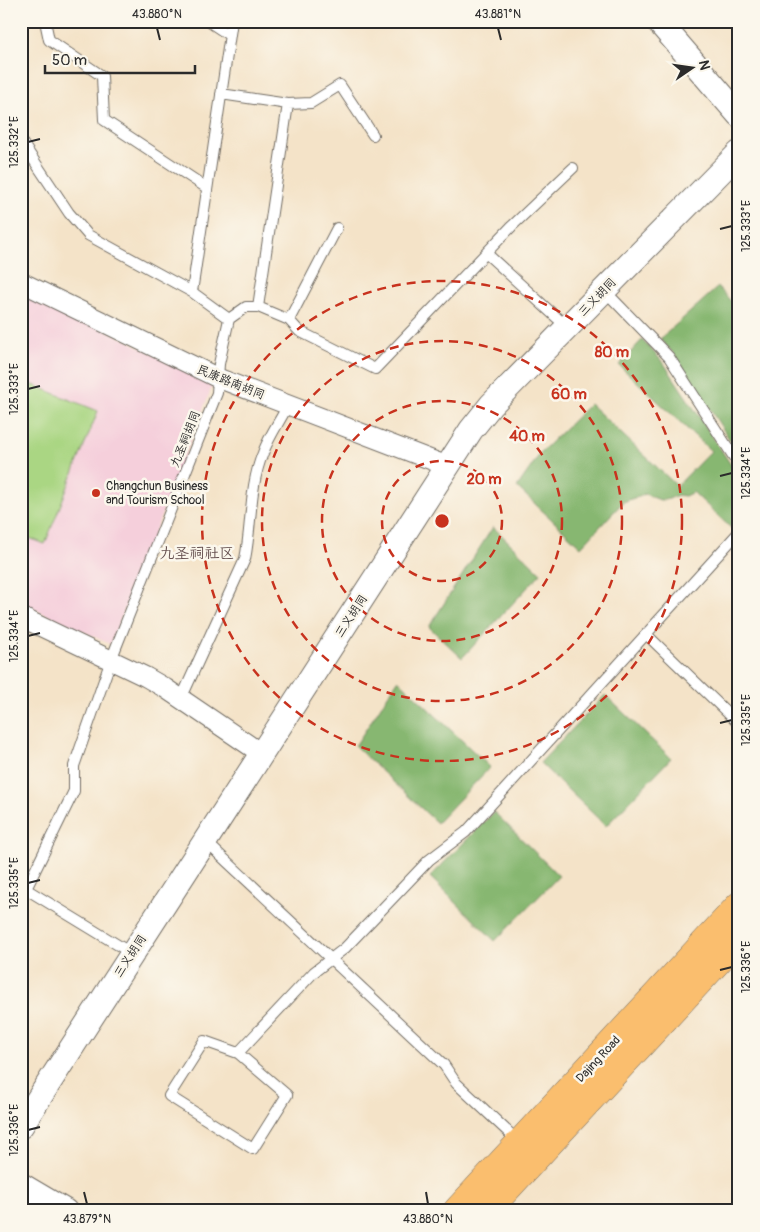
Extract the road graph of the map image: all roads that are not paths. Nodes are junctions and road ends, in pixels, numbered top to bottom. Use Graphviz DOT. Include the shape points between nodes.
graph roads {
  1 [pos="45,21"];
  2 [pos="208,21"];
  3 [pos="232,21"];
  4 [pos="658,21"];
  5 [pos="230,35"];
  6 [pos="221,94"];
  7 [pos="288,104"];
  8 [pos="739,115"];
  9 [pos="373,135"];
  10 [pos="21,141"];
  11 [pos="739,152"];
  12 [pos="573,168"];
  13 [pos="207,188"];
  14 [pos="337,228"];
  15 [pos="486,253"];
  16 [pos="21,282"];
  17 [pos="604,290"];
  18 [pos="192,292"];
  19 [pos="258,308"];
  20 [pos="229,319"];
  21 [pos="289,320"];
  22 [pos="567,327"];
  23 [pos="218,378"];
  24 [pos="288,405"];
  25 [pos="739,465"];
  26 [pos="447,466"];
  27 [pos="739,532"];
  28 [pos="21,617"];
  29 [pos="646,634"];
  30 [pos="111,660"];
  31 [pos="181,699"];
  32 [pos="739,724"];
  33 [pos="262,754"];
  34 [pos="205,841"];
  35 [pos="24,887"];
  36 [pos="739,906"];
  37 [pos="733,948"];
  38 [pos="131,954"];
  39 [pos="330,959"];
  40 [pos="238,1053"];
  41 [pos="21,1126"];
  42 [pos="520,1143"];
  43 [pos="21,1185"];
  44 [pos="65,1211"];
  45 [pos="457,1211"];
  46 [pos="486,1211"];
  1 -- 13 [label="lane" via="49,40 102,76 104,120"];
  2 -- 5 [label="lane"];
  3 -- 5 [label="lane"];
  4 -- 8 [label="street"];
  5 -- 6 [label="lane"];
  6 -- 7 [label="lane"];
  6 -- 13 [label="lane"];
  7 -- 9 [label="lane" via="311,103 340,85"];
  7 -- 19 [label="lane"];
  10 -- 18 [label="lane" via="88,236"];
  11 -- 17 [label="street, 三义胡同"];
  12 -- 15 [label="lane"];
  13 -- 18 [label="lane"];
  14 -- 21 [label="lane"];
  15 -- 21 [label="lane" via="374,369 299,331"];
  15 -- 22 [label="lane"];
  16 -- 23 [label="street, 民康路南胡同"];
  17 -- 22 [label="street, 三义胡同"];
  17 -- 25 [label="lane" via="669,357"];
  18 -- 20 [label="lane"];
  19 -- 20 [label="lane" via="246,307"];
  19 -- 21 [label="lane"];
  20 -- 23 [label="lane, 九圣祠胡同"];
  22 -- 26 [label="street, 三义胡同" via="490,405"];
  23 -- 24 [label="street, 民康路南胡同"];
  23 -- 30 [label="lane, 九圣祠胡同" via="217,393"];
  24 -- 26 [label="street, 民康路南胡同"];
  24 -- 31 [label="lane" via="262,453 255,480 245,559"];
  26 -- 33 [label="street, 三义胡同"];
  27 -- 29 [label="lane"];
  28 -- 30 [label="street"];
  29 -- 32 [label="lane"];
  29 -- 39 [label="lane" via="466,832 429,860 345,948"];
  30 -- 31 [label="street"];
  30 -- 35 [label="lane, 九圣祠胡同" via="74,766 74,791"];
  31 -- 33 [label="street"];
  33 -- 34 [label="street, 三义胡同"];
  34 -- 38 [label="street, 三义胡同"];
  34 -- 39 [label="lane"];
  35 -- 38 [label="lane"];
  36 -- 42 [label="main road, Dajing Road"];
  37 -- 46 [label="main road, Dajing Road"];
  38 -- 41 [label="street, 三义胡同"];
  39 -- 40 [label="lane"];
  39 -- 42 [label="lane" via="444,1065 456,1083"];
  40 -- 40 [label="lane" via="287,1095 253,1149 169,1096 204,1041"];
  42 -- 45 [label="main road, Dajing Road"];
  43 -- 44 [label="street"];
}
